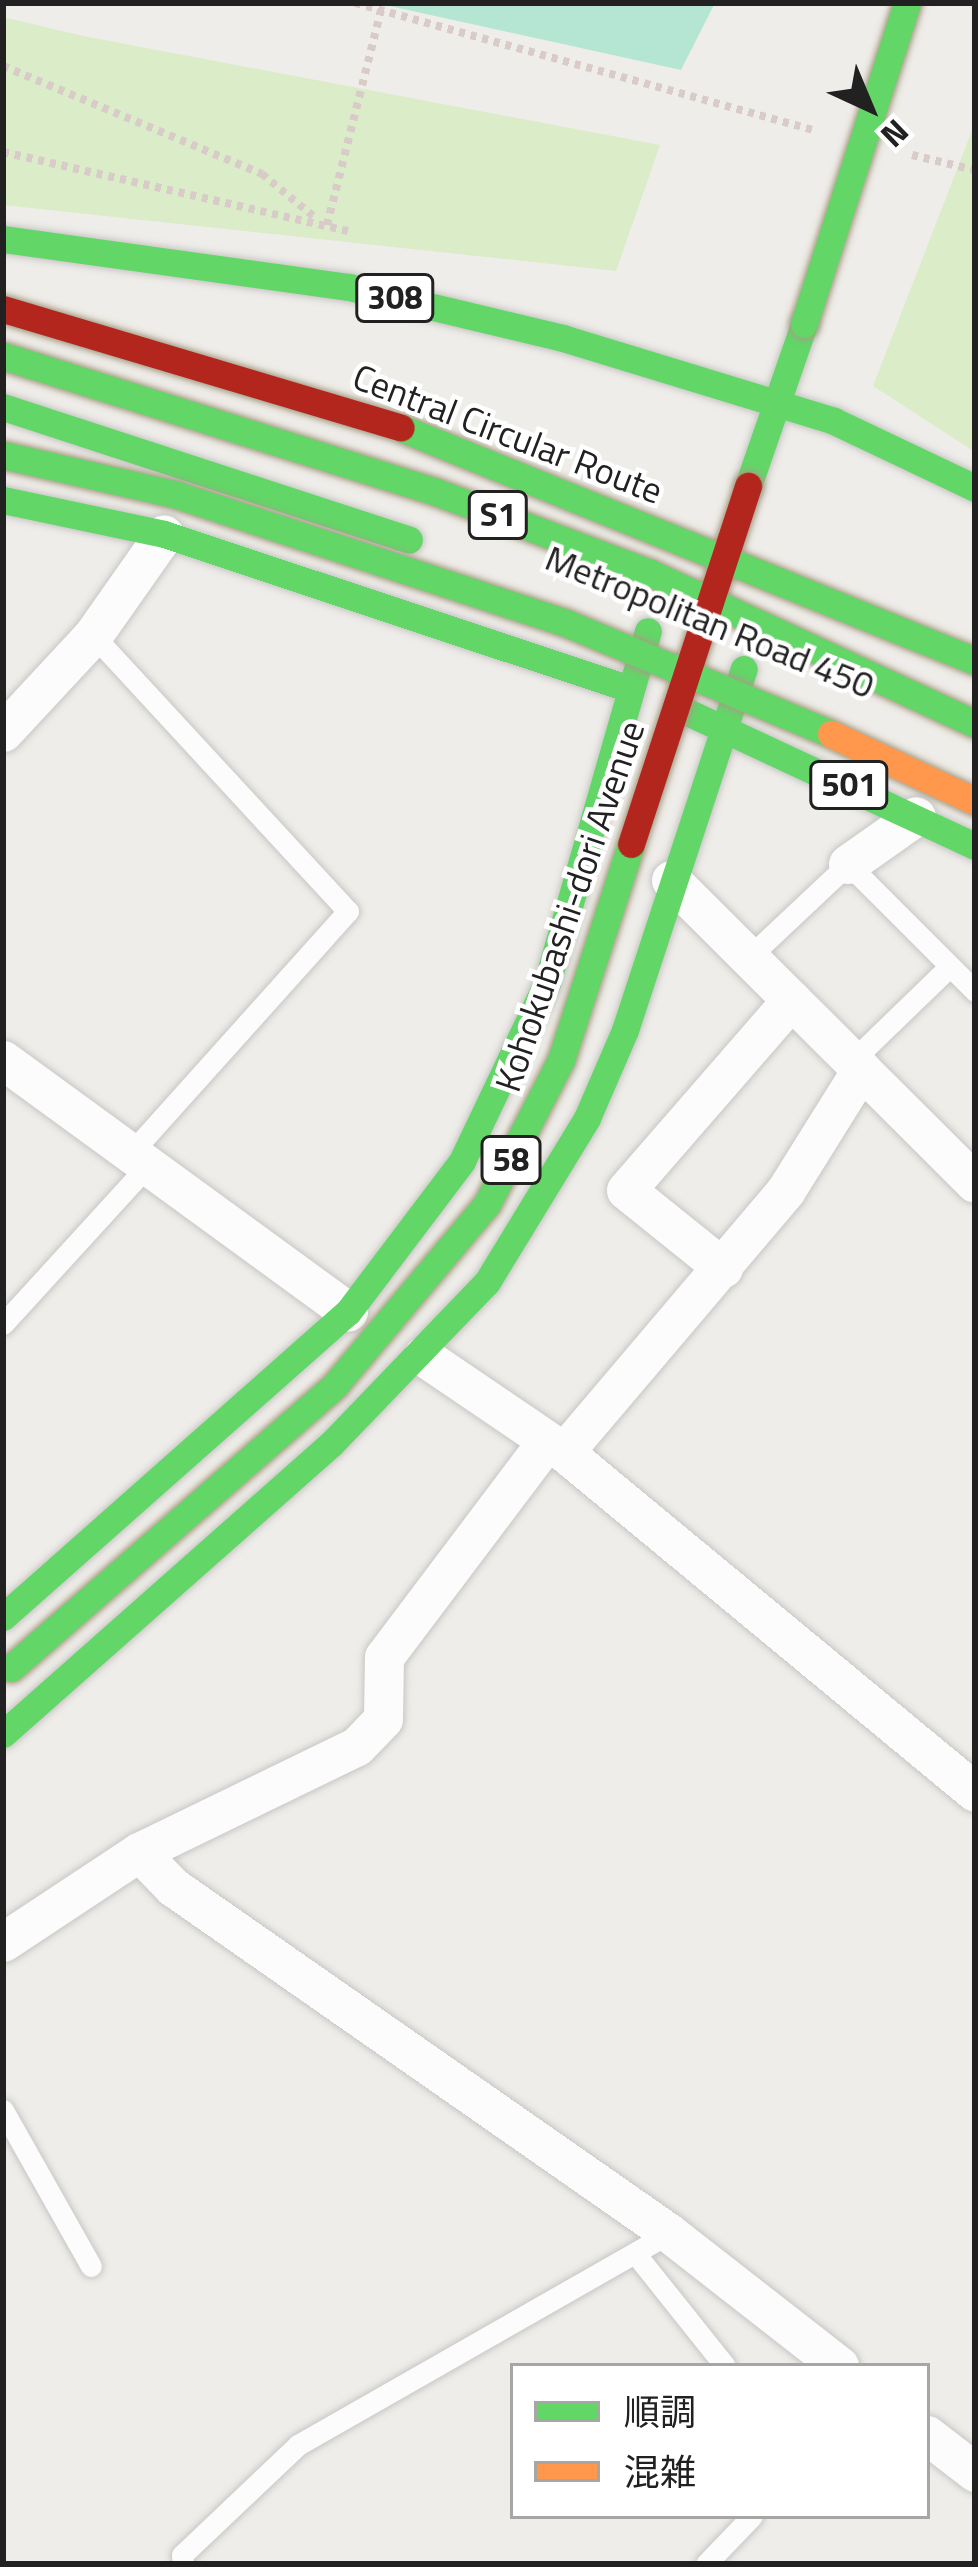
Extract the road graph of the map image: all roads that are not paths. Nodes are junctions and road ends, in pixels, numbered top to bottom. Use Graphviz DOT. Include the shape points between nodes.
graph roads {
  1 [pos="908,3"];
  2 [pos="3,238"];
  3 [pos="3,309"];
  4 [pos="3,356"];
  5 [pos="3,402"];
  6 [pos="777,402"];
  7 [pos="3,455"];
  8 [pos="975,488"];
  9 [pos="3,500"];
  10 [pos="164,534"];
  11 [pos="648,632"];
  12 [pos="93,635"];
  13 [pos="975,661"];
  14 [pos="744,669"];
  15 [pos="629,689"];
  16 [pos="975,700"];
  17 [pos="975,724"];
  18 [pos="722,726"];
  19 [pos="3,732"];
  20 [pos="975,777"];
  21 [pos="975,801"];
  22 [pos="916,816"];
  23 [pos="975,846"];
  24 [pos="848,864"];
  25 [pos="671,880"];
  26 [pos="748,958"];
  27 [pos="950,966"];
  28 [pos="547,983"];
  29 [pos="975,991"];
  30 [pos="791,1000"];
  31 [pos="625,1030"];
  32 [pos="3,1060"];
  33 [pos="856,1066"];
  34 [pos="142,1157"];
  35 [pos="975,1184"];
  36 [pos="723,1268"];
  37 [pos="348,1312"];
  38 [pos="3,1324"];
  39 [pos="422,1356"];
  40 [pos="555,1447"];
  41 [pos="3,1617"];
  42 [pos="7,1671"];
  43 [pos="3,1734"];
  44 [pos="975,1792"];
  45 [pos="139,1852"];
  46 [pos="3,1942"];
  47 [pos="3,2110"];
  48 [pos="654,2245"];
  49 [pos="91,2266"];
  50 [pos="723,2363"];
  51 [pos="834,2363"];
  52 [pos="930,2436"];
  53 [pos="975,2472"];
  54 [pos="749,2519"];
  55 [pos="182,2564"];
  56 [pos="706,2564"];
  1 -- 6 [label="main road, Kohokubashi-dori Avenue, bridge"];
  2 -- 6 [label="main road, 308" via="349,287 563,338"];
  3 -- 13 [label="main road, Central Circular Route, bridge" via="456,446"];
  4 -- 17 [label="main road, S1, bridge" via="436,491 648,572"];
  5 -- 11 [label="main road, Metropolitan Road 450" via="302,500"];
  5 -- 16 [label="main road, bridge" via="340,488"];
  6 -- 8 [label="main road" via="895,445"];
  6 -- 42 [label="main road, Kohokubashi-dori Avenue / 58, bridge" via="561,1060 487,1204 409,1306 335,1384"];
  7 -- 21 [label="main road, S1, bridge" via="177,495 566,623"];
  9 -- 10 [label="main road"];
  10 -- 12 [label="street"];
  10 -- 15 [label="main road"];
  11 -- 14 [label="main road, Metropolitan Road 450"];
  11 -- 15 [label="main road, 58"];
  12 -- 19 [label="street"];
  12 -- 34 [label="lane" via="349,911"];
  14 -- 18 [label="main road, 58"];
  14 -- 20 [label="main road, Metropolitan Road 450"];
  15 -- 18 [label="main road, 501"];
  15 -- 28 [label="main road, 58"];
  18 -- 22 [label="main road, 501"];
  18 -- 25 [label="main road, 58"];
  22 -- 23 [label="main road, 501"];
  22 -- 24 [label="street"];
  24 -- 26 [label="lane"];
  24 -- 27 [label="lane"];
  25 -- 26 [label="street"];
  25 -- 31 [label="main road, 58"];
  26 -- 30 [label="street"];
  27 -- 29 [label="lane"];
  27 -- 33 [label="lane"];
  28 -- 31 [label="street"];
  28 -- 37 [label="main road, 58" via="462,1162"];
  30 -- 33 [label="street"];
  30 -- 36 [label="street" via="626,1190"];
  31 -- 39 [label="main road, 58" via="539,1205"];
  32 -- 34 [label="street"];
  33 -- 35 [label="street"];
  33 -- 36 [label="street" via="786,1190"];
  34 -- 37 [label="street"];
  34 -- 38 [label="lane"];
  36 -- 40 [label="street"];
  37 -- 41 [label="main road, 58"];
  39 -- 40 [label="street"];
  39 -- 43 [label="main road, 58"];
  40 -- 44 [label="street"];
  40 -- 45 [label="street" via="384,1657 383,1719 357,1746"];
  45 -- 46 [label="street"];
  45 -- 48 [label="street" via="173,1887"];
  47 -- 49 [label="lane"];
  48 -- 50 [label="lane"];
  48 -- 51 [label="street"];
  48 -- 55 [label="lane" via="298,2445 182,2555"];
  52 -- 53 [label="street"];
  54 -- 56 [label="lane"];
}
